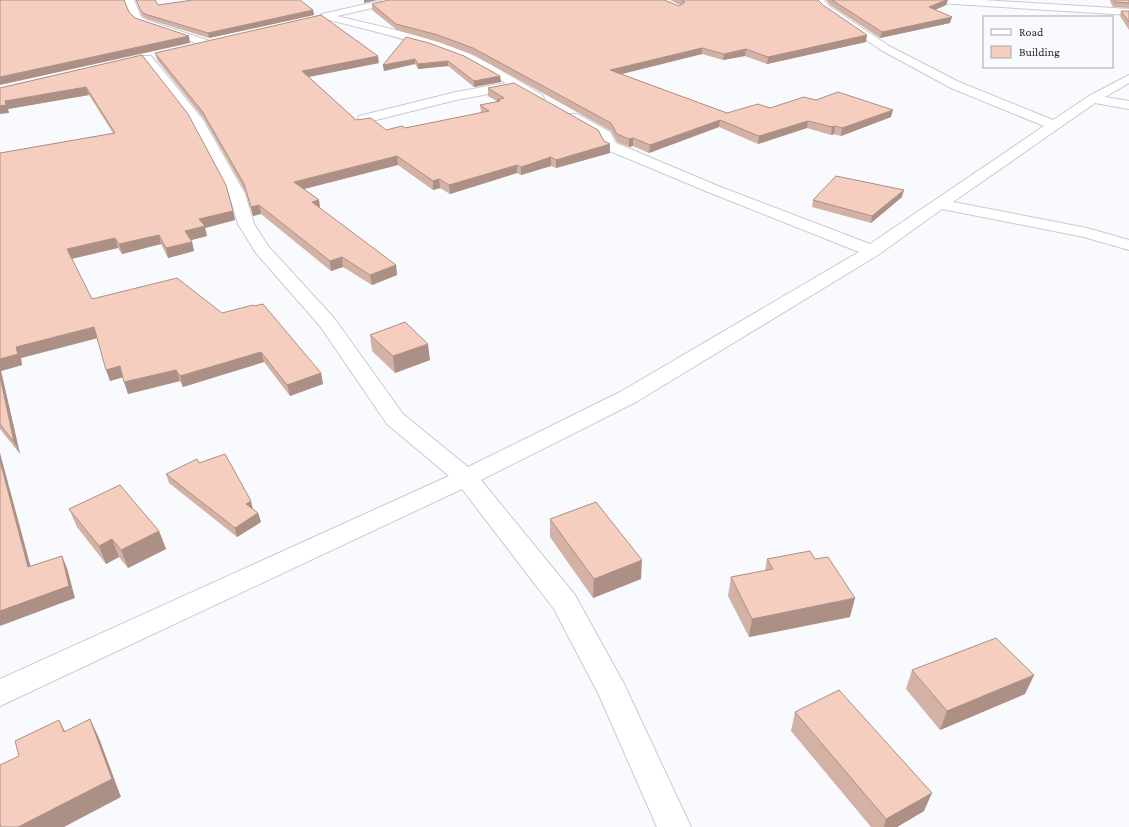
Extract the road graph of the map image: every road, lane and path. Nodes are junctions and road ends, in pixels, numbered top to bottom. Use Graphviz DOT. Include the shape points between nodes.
graph roads {
  1 [pos="129,0"];
  2 [pos="396,0"];
  3 [pos="819,0"];
  4 [pos="938,0"];
  5 [pos="1129,12"];
  6 [pos="184,48"];
  7 [pos="147,58"];
  8 [pos="1129,78"];
  9 [pos="516,85"];
  10 [pos="1093,99"];
  11 [pos="1129,105"];
  12 [pos="364,119"];
  13 [pos="1054,126"];
  14 [pos="939,204"];
  15 [pos="1129,245"];
  16 [pos="872,251"];
  17 [pos="466,478"];
  18 [pos="0,692"];
  19 [pos="674,827"];
  1 -- 6 [label="street" via="137,18 142,22 210,42"];
  2 -- 9 [label="street" via="321,16 455,52"];
  3 -- 13 [label="street" via="826,8 885,48 955,85"];
  4 -- 5 [label="street"];
  7 -- 17 [label="street" via="197,120 237,194 246,224 262,249 327,322 395,419"];
  8 -- 10 [label="street"];
  9 -- 12 [label="street" via="456,96"];
  9 -- 16 [label="street" via="605,135 610,146"];
  10 -- 11 [label="street"];
  10 -- 13 [label="street"];
  13 -- 14 [label="street"];
  14 -- 15 [label="street" via="1065,228"];
  14 -- 16 [label="street"];
  16 -- 17 [label="street" via="628,397"];
  17 -- 18 [label="street"];
  17 -- 19 [label="street" via="565,602 613,693"];
}
